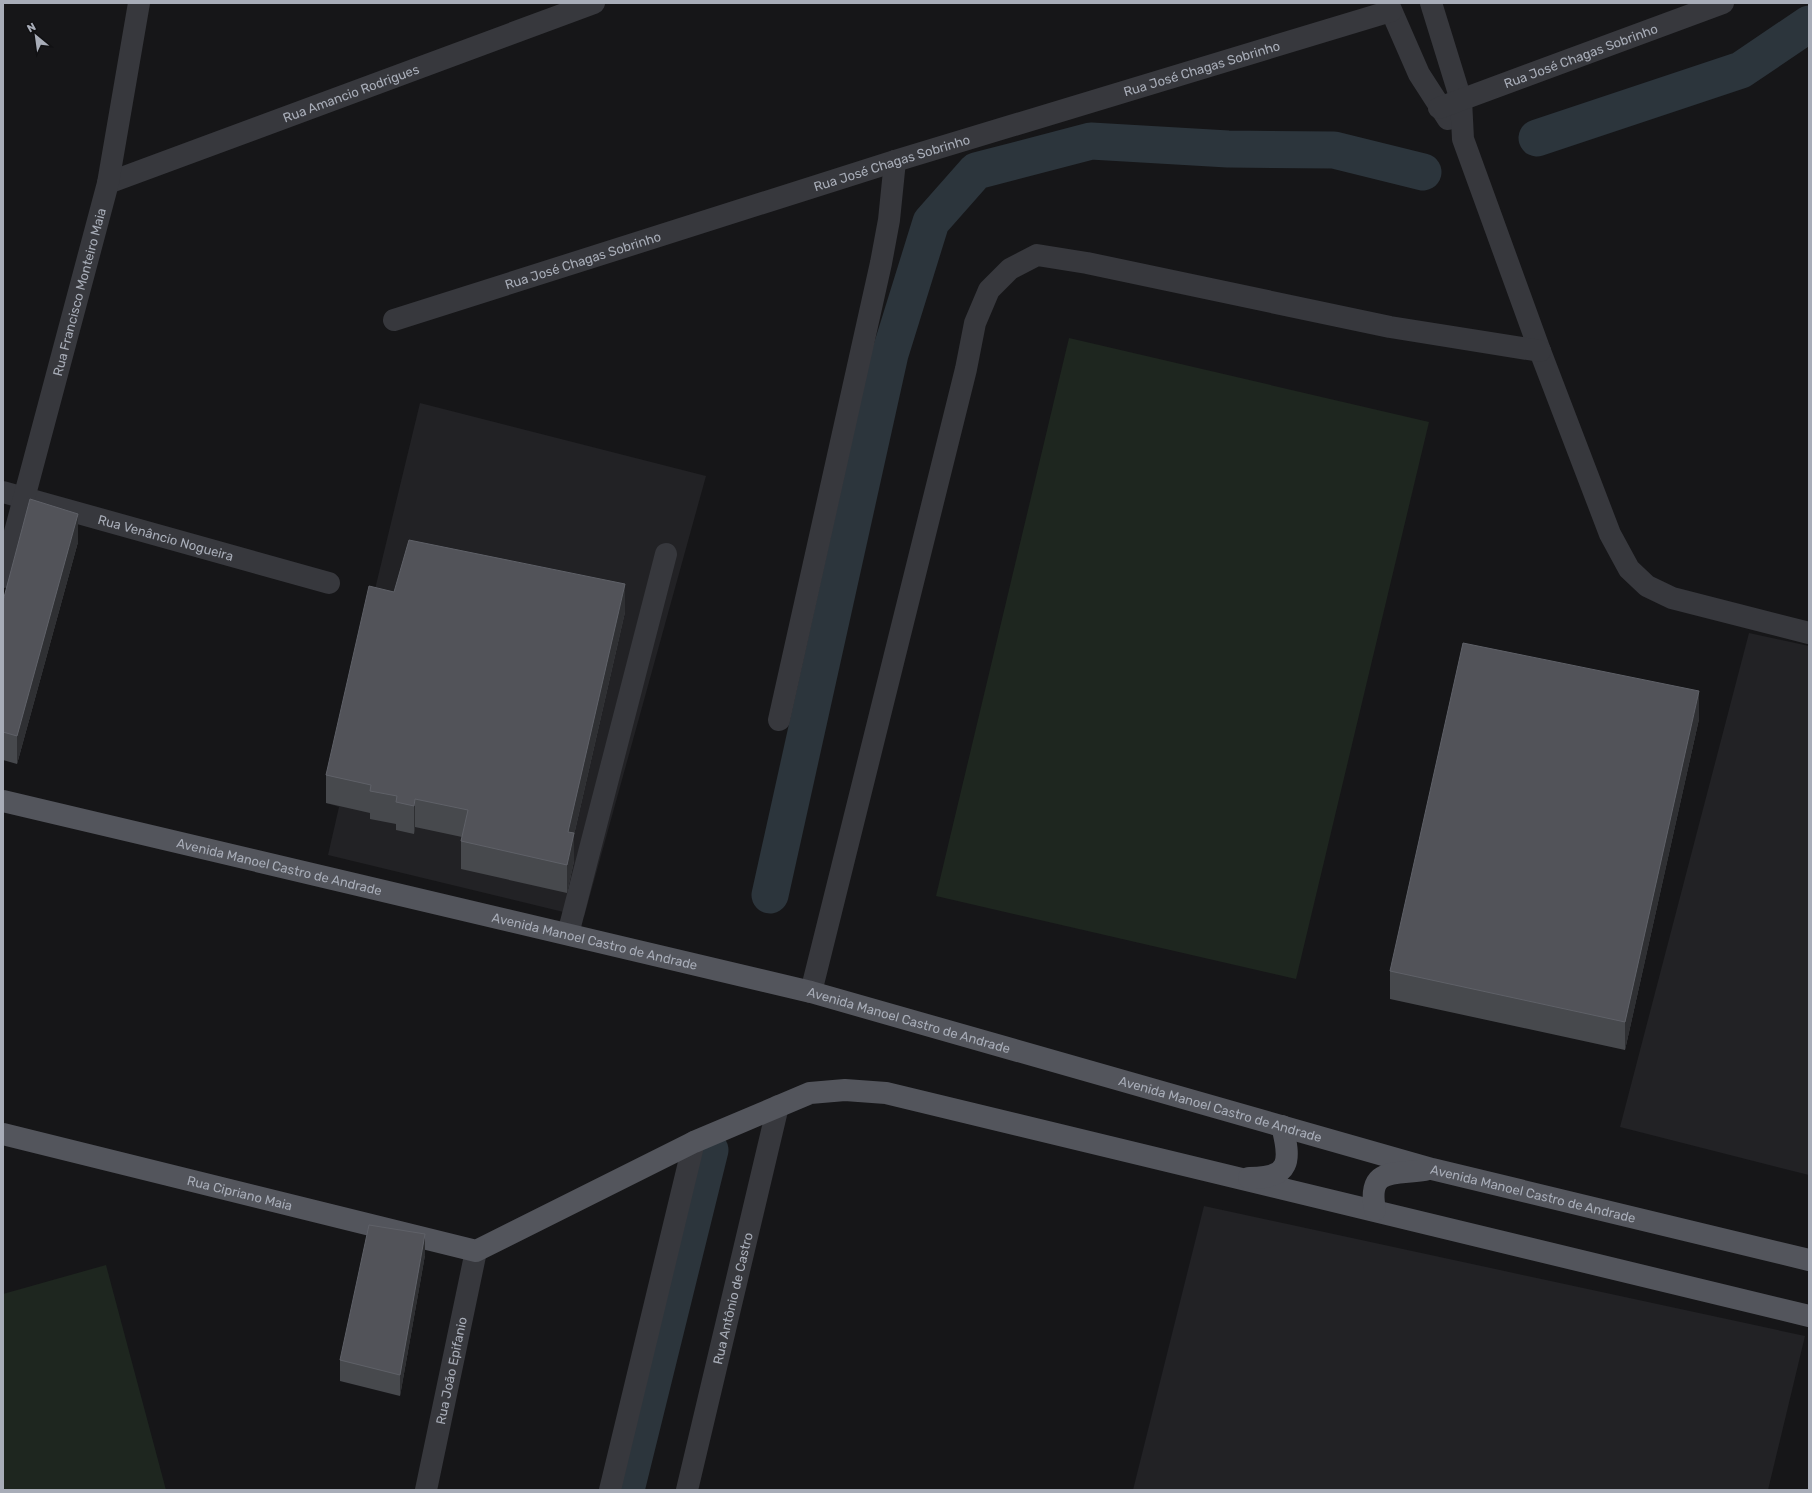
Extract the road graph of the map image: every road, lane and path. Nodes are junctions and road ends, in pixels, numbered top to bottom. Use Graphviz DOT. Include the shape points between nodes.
graph roads {
  1 [pos="139,3"];
  2 [pos="594,3"];
  3 [pos="1430,3"];
  4 [pos="1723,3"];
  5 [pos="1389,7"];
  6 [pos="1461,100"];
  7 [pos="1439,108"];
  8 [pos="1463,139"];
  9 [pos="895,161"];
  10 [pos="108,183"];
  11 [pos="394,320"];
  12 [pos="1540,351"];
  13 [pos="3,492"];
  14 [pos="23,499"];
  15 [pos="666,554"];
  16 [pos="3,577"];
  17 [pos="329,583"];
  18 [pos="1809,633"];
  19 [pos="779,720"];
  20 [pos="3,801"];
  21 [pos="568,934"];
  22 [pos="811,992"];
  23 [pos="778,1106"];
  24 [pos="1282,1126"];
  25 [pos="3,1134"];
  26 [pos="694,1142"];
  27 [pos="1432,1168"];
  28 [pos="1232,1178"];
  29 [pos="1375,1210"];
  30 [pos="476,1251"];
  31 [pos="1809,1260"];
  32 [pos="1809,1316"];
  33 [pos="426,1490"];
  34 [pos="610,1490"];
  35 [pos="687,1490"];
  1 -- 10 [label="street, Rua Francisco Monteiro Maia"];
  2 -- 10 [label="street, Rua Amancio Rodrigues"];
  3 -- 6 [label="street"];
  4 -- 6 [label="street, Rua José Chagas Sobrinho"];
  5 -- 7 [label="street" via="1419,74"];
  5 -- 9 [label="street, Rua José Chagas Sobrinho"];
  6 -- 7 [label="street, Rua José Chagas Sobrinho"];
  6 -- 8 [label="street"];
  7 -- 8 [label="street"];
  8 -- 12 [label="street"];
  9 -- 11 [label="street, Rua José Chagas Sobrinho"];
  9 -- 19 [label="street" via="889,220 881,263"];
  10 -- 14 [label="street, Rua Francisco Monteiro Maia"];
  12 -- 18 [label="street" via="1610,534 1629,569 1647,586 1672,598"];
  12 -- 22 [label="street" via="1390,327 1052,257 1037,255 1010,269 989,290 975,323 966,369"];
  13 -- 14 [label="street, Rua Venâncio Nogueira"];
  14 -- 16 [label="street, Rua Francisco Monteiro Maia"];
  14 -- 17 [label="street, Rua Venâncio Nogueira"];
  15 -- 21 [label="street"];
  20 -- 21 [label="main road, Avenida Manoel Castro de Andrade"];
  21 -- 22 [label="main road, Avenida Manoel Castro de Andrade"];
  22 -- 24 [label="main road, Avenida Manoel Castro de Andrade"];
  23 -- 26 [label="main road"];
  23 -- 28 [label="main road" via="810,1093 845,1090 886,1093"];
  23 -- 35 [label="street, Rua Antônio de Castro"];
  24 -- 27 [label="main road, Avenida Manoel Castro de Andrade"];
  24 -- 28 [label="main road" via="1288,1156 1280,1172 1259,1178"];
  25 -- 30 [label="main road, Rua Cipriano Maia"];
  26 -- 30 [label="main road"];
  26 -- 34 [label="street"];
  27 -- 29 [label="main road" via="1378,1179 1373,1191"];
  27 -- 31 [label="main road, Avenida Manoel Castro de Andrade"];
  28 -- 29 [label="main road"];
  29 -- 32 [label="main road"];
  30 -- 33 [label="street, Rua João Epifanio"];
}
